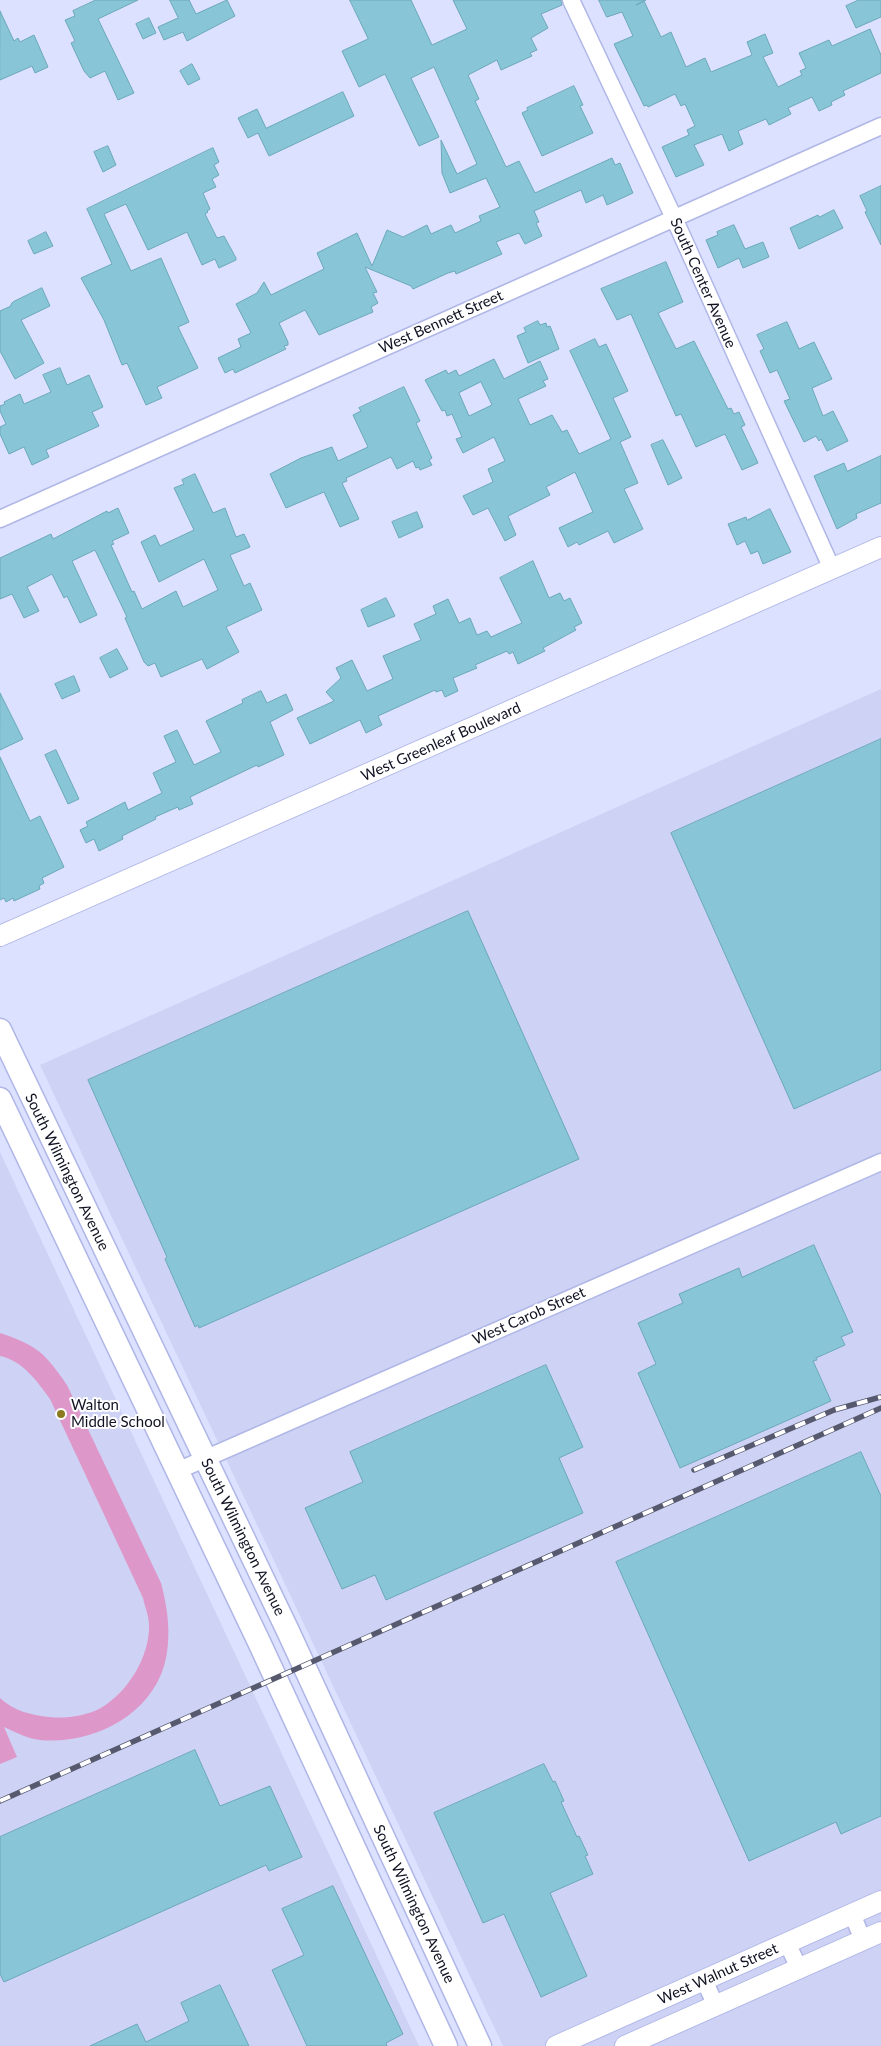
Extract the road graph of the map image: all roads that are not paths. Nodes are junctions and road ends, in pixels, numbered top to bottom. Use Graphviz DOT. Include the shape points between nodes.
graph roads {
  1 [pos="571,0"];
  2 [pos="881,126"];
  3 [pos="674,218"];
  4 [pos="0,519"];
  5 [pos="881,547"];
  6 [pos="832,568"];
  7 [pos="0,936"];
  8 [pos="0,1030"];
  9 [pos="1,1103"];
  10 [pos="881,1162"];
  11 [pos="205,1459"];
  12 [pos="177,1471"];
  13 [pos="881,1901"];
  14 [pos="852,1914"];
  15 [pos="872,1936"];
  16 [pos="788,1943"];
  17 [pos="800,1968"];
  18 [pos="704,1980"];
  19 [pos="716,2006"];
  20 [pos="446,2046"];
  21 [pos="480,2046"];
  22 [pos="556,2046"];
  23 [pos="625,2046"];
  1 -- 3 [label="street, South Center Avenue"];
  2 -- 3 [label="street, West Bennett Street"];
  3 -- 4 [label="street, West Bennett Street"];
  3 -- 6 [label="street, South Center Avenue"];
  5 -- 6 [label="street, West Greenleaf Boulevard"];
  6 -- 7 [label="street, West Greenleaf Boulevard"];
  8 -- 11 [label="main road, South Wilmington Avenue"];
  9 -- 12 [label="main road, South Wilmington Avenue"];
  10 -- 11 [label="street, West Carob Street"];
  11 -- 12 [label="street, West Carob Street"];
  11 -- 21 [label="main road, South Wilmington Avenue"];
  12 -- 20 [label="main road, South Wilmington Avenue"];
  13 -- 14 [label="street, West Walnut Street"];
  14 -- 15 [label="street"];
  14 -- 16 [label="street, West Walnut Street"];
  15 -- 17 [label="street, West Walnut Street"];
  16 -- 17 [label="street"];
  16 -- 18 [label="street, West Walnut Street"];
  17 -- 19 [label="street, West Walnut Street"];
  18 -- 19 [label="street"];
  18 -- 22 [label="street, West Walnut Street"];
  19 -- 23 [label="street, West Walnut Street"];
}
